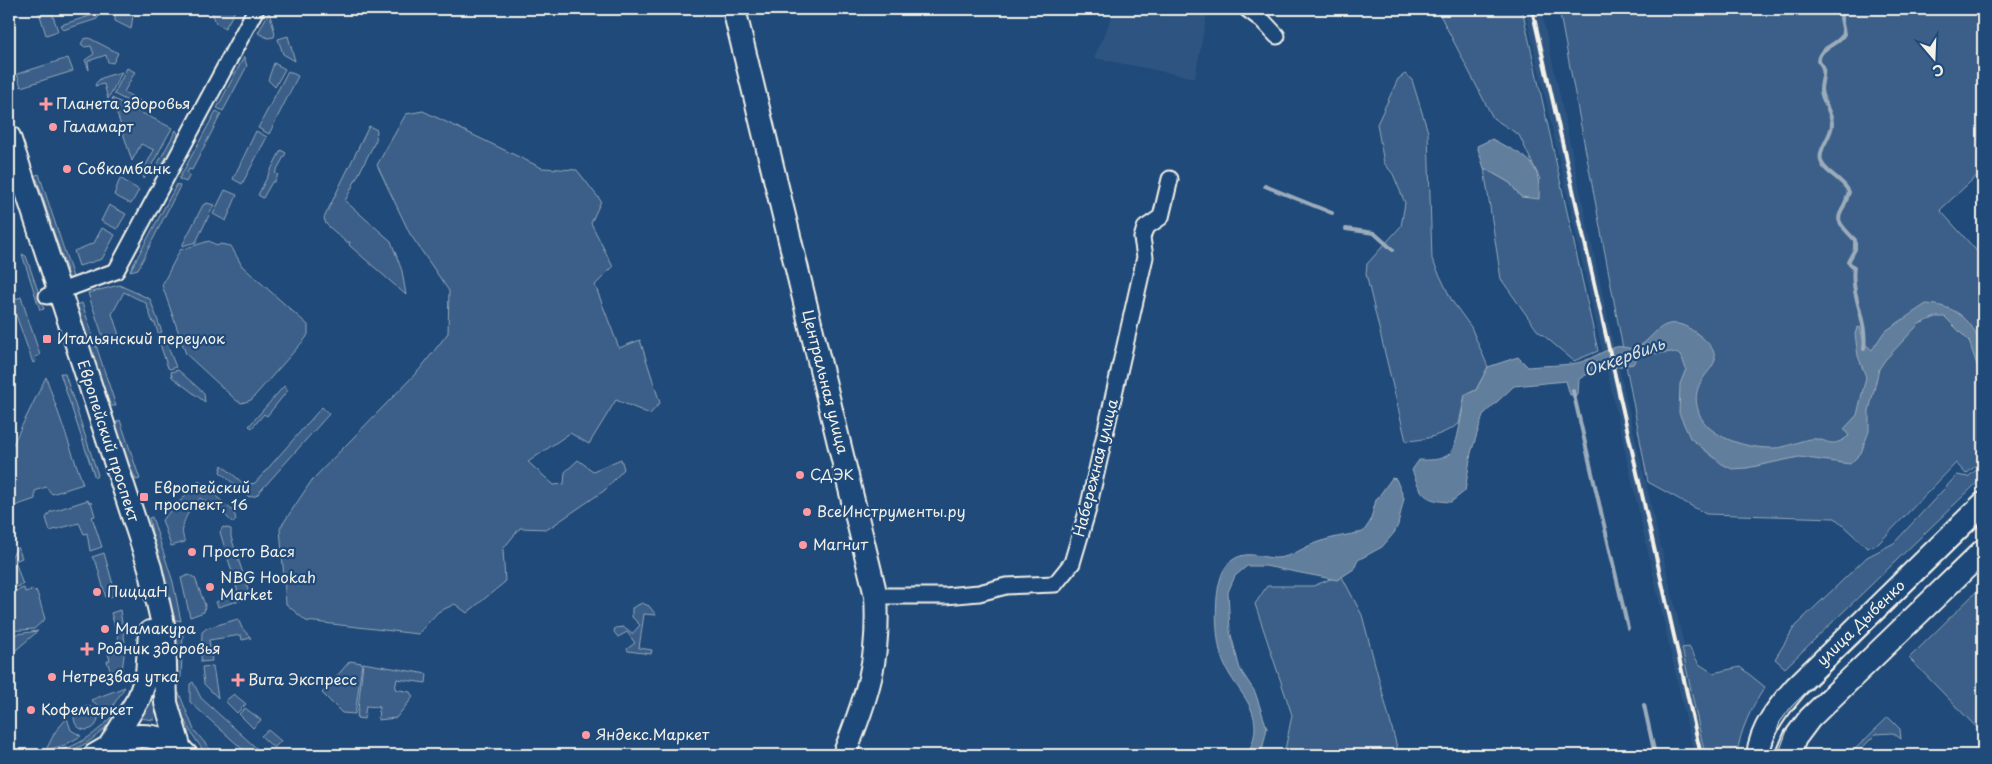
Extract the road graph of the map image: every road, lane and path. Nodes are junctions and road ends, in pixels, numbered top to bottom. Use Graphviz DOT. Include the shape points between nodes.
graph roads {
  1 [pos="256,9"];
  2 [pos="734,9"];
  3 [pos="1247,9"];
  4 [pos="1277,36"];
  5 [pos="9,137"];
  6 [pos="1170,179"];
  7 [pos="9,180"];
  8 [pos="53,294"];
  9 [pos="1983,504"];
  10 [pos="1983,551"];
  11 [pos="876,596"];
  12 [pos="183,752"];
  13 [pos="102,753"];
  14 [pos="844,755"];
  15 [pos="1758,755"];
  16 [pos="1788,755"];
  1 -- 8 [label="street" via="116,270"];
  2 -- 11 [label="street, Центральная улица"];
  3 -- 4 [label="street"];
  5 -- 8 [label="street, Европейский проспект"];
  6 -- 11 [label="street, Набережная улица" via="1161,217 1145,228 1142,238 1145,257 1088,509 1072,564 1055,584 1006,586 979,593 945,596"];
  7 -- 8 [label="street, Европейский проспект"];
  8 -- 12 [label="street, Европейский проспект" via="154,585 164,629 166,703"];
  8 -- 13 [label="street, Европейский проспект" via="137,569 150,630 144,685 133,710"];
  9 -- 15 [label="street, улица Дыбенко" via="1776,709"];
  10 -- 16 [label="street" via="1810,718 1795,738"];
  11 -- 14 [label="street, Центральная улица" via="878,624 874,664 868,693"];
  12 -- 13 [label="street" via="164,740 145,736 126,738"];
}
